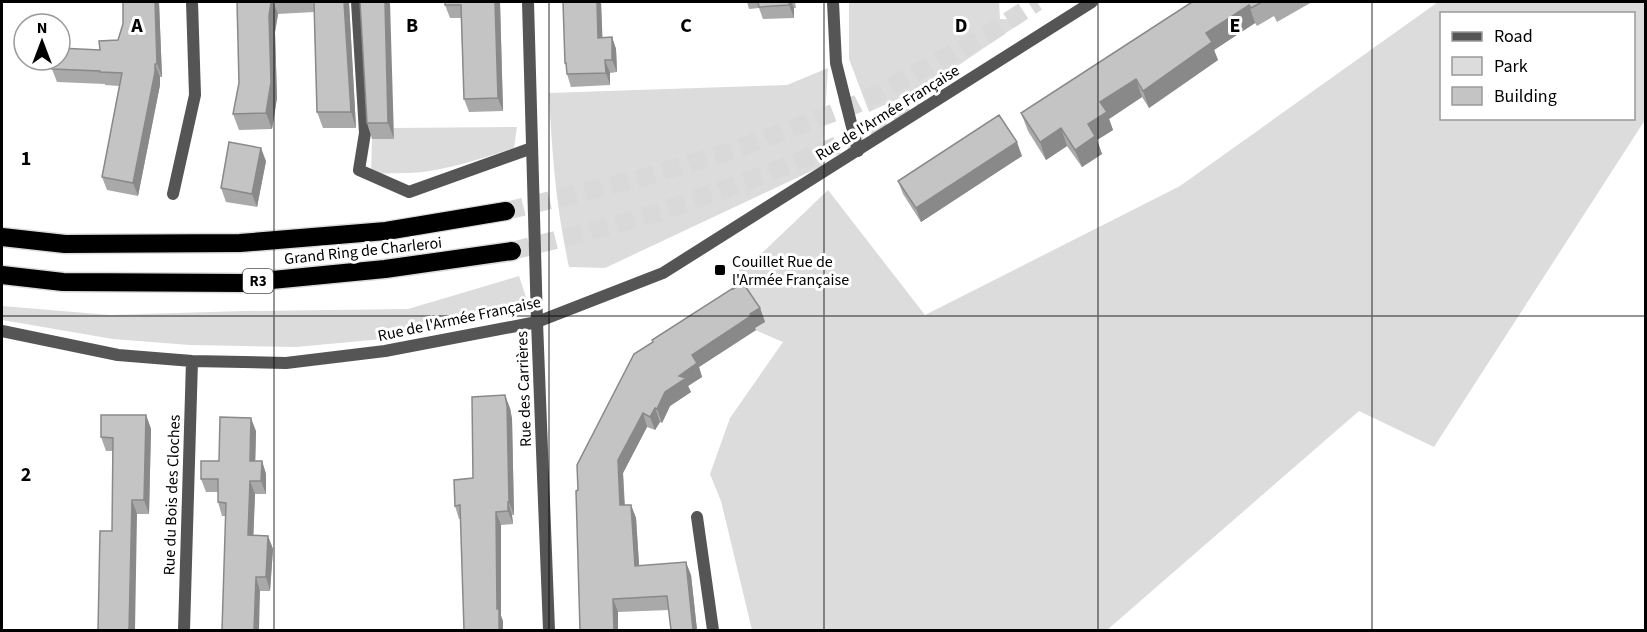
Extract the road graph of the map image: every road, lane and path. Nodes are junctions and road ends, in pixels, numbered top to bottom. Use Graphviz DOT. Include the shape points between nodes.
graph roads {
  1 [pos="192,2"];
  2 [pos="357,2"];
  3 [pos="528,2"];
  4 [pos="833,2"];
  5 [pos="1092,2"];
  6 [pos="532,148"];
  7 [pos="858,151"];
  8 [pos="173,194"];
  9 [pos="506,211"];
  10 [pos="2,237"];
  11 [pos="512,251"];
  12 [pos="2,275"];
  13 [pos="537,322"];
  14 [pos="2,331"];
  15 [pos="192,361"];
  16 [pos="697,517"];
  17 [pos="184,630"];
  18 [pos="549,630"];
  19 [pos="713,630"];
  1 -- 8 [label="street" via="195,95"];
  2 -- 6 [label="street" via="365,133 359,170 409,192"];
  3 -- 6 [label="street, Rue des Carrières"];
  4 -- 7 [label="street" via="836,63"];
  5 -- 7 [label="street, Rue de l'Armée Française"];
  6 -- 13 [label="street, Rue des Carrières"];
  7 -- 13 [label="street, Rue de l'Armée Française" via="663,273"];
  9 -- 10 [label="highway, Grand Ring de Charleroi" via="386,231 240,243 65,244"];
  11 -- 12 [label="highway, Grand Ring de Charleroi / R3" via="385,269 241,282 63,282"];
  13 -- 15 [label="street, Rue de l'Armée Française" via="385,351 286,363"];
  13 -- 18 [label="street, Rue des Carrières"];
  14 -- 15 [label="street, Rue de l'Armée Française" via="118,355"];
  15 -- 17 [label="street, Rue du Bois des Cloches"];
  16 -- 19 [label="street"];
}
